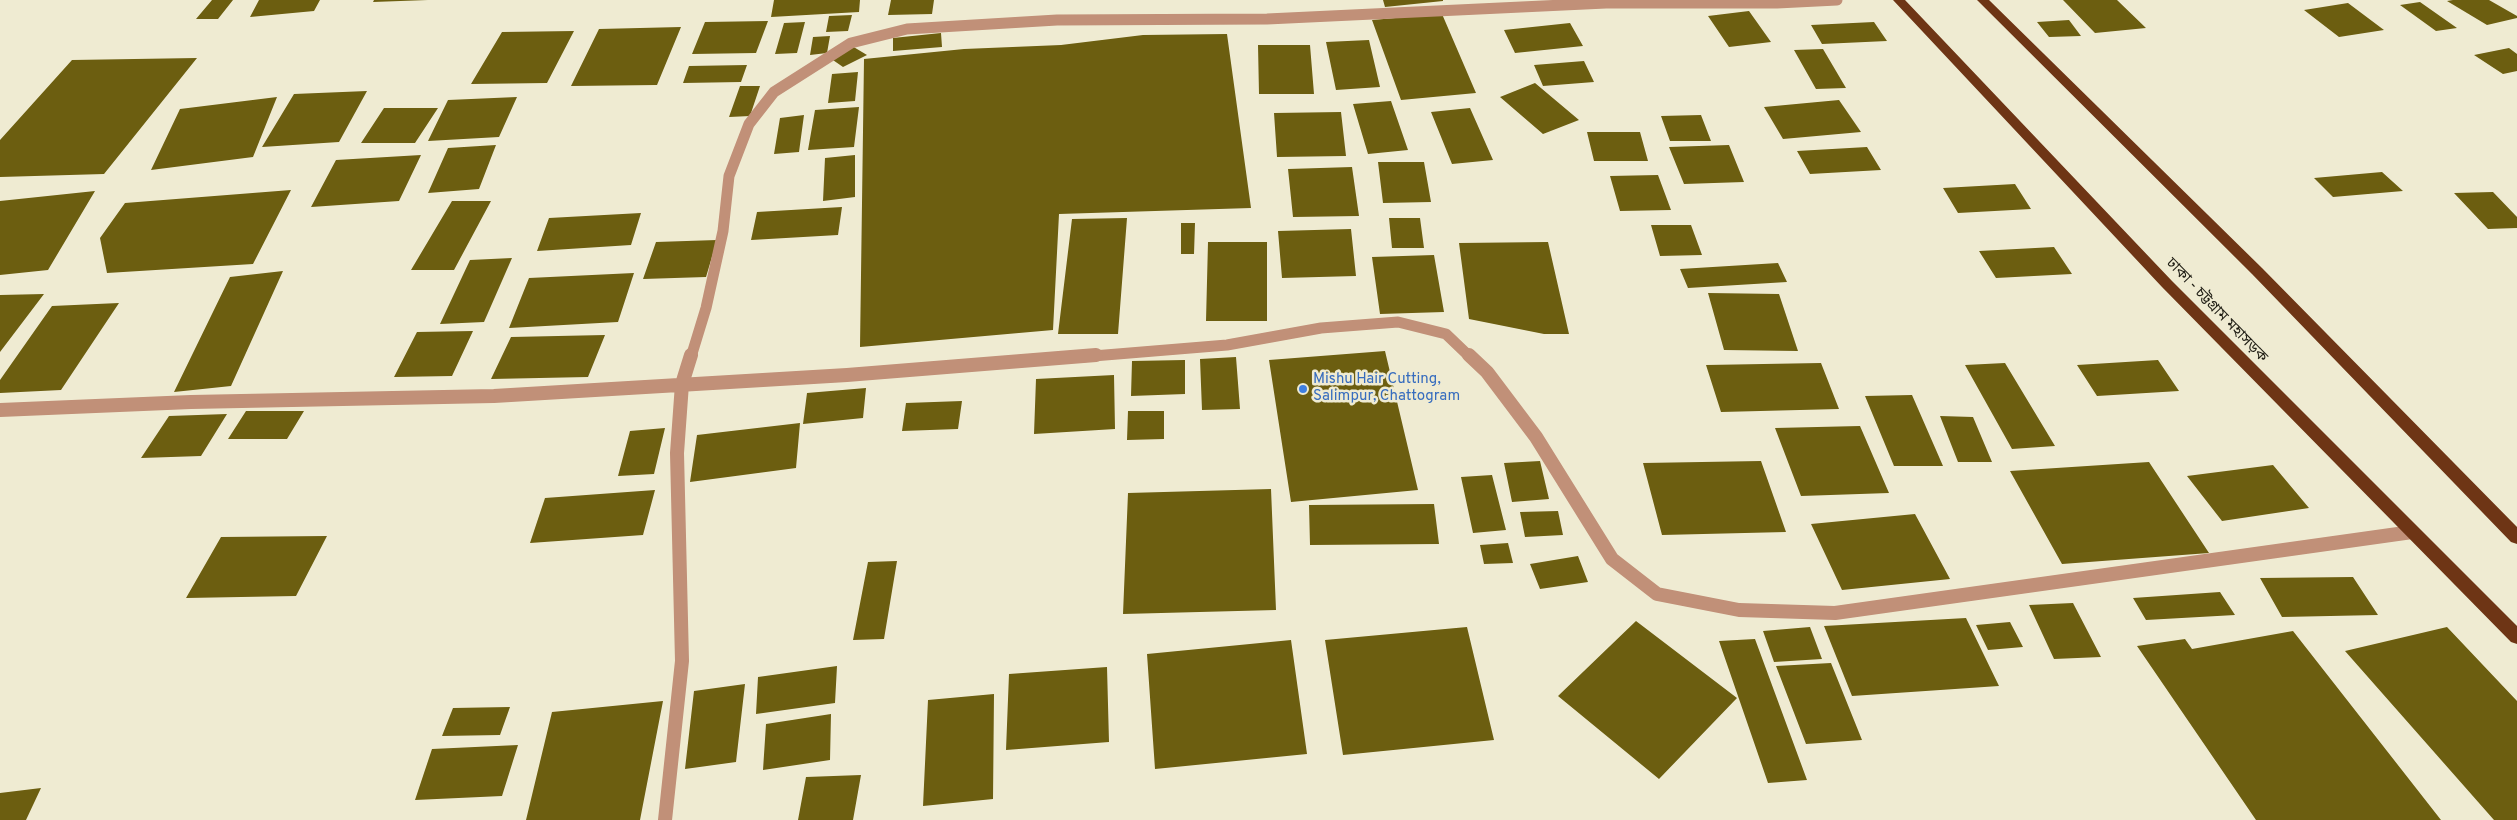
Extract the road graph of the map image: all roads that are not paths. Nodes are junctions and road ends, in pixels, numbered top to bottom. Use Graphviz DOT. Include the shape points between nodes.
graph roads {
  1 [pos="1837,0"];
  2 [pos="1899,0"];
  3 [pos="1984,0"];
  4 [pos="682,384"];
  5 [pos="0,410"];
  6 [pos="2412,532"];
  7 [pos="2517,537"];
  8 [pos="2517,637"];
  9 [pos="664,820"];
  1 -- 4 [label="street" via="1606,3 1267,19 1057,20 907,29 851,43 774,92 749,124 729,176 723,231 706,308"];
  2 -- 6 [label="highway, ঢাকা - চট্টগ্রাম মহাসড়ক" via="2167,284"];
  3 -- 7 [label="highway" via="2257,271"];
  4 -- 5 [label="street" via="494,396 191,402"];
  4 -- 6 [label="street" via="1227,345 1321,328 1398,322 1446,334 1487,372 1536,437 1612,559 1657,594 1739,610 1835,613"];
  4 -- 9 [label="street" via="677,453 682,661"];
  6 -- 8 [label="highway, ঢাকা - চট্টগ্রাম মহাসড়ক"];
}
